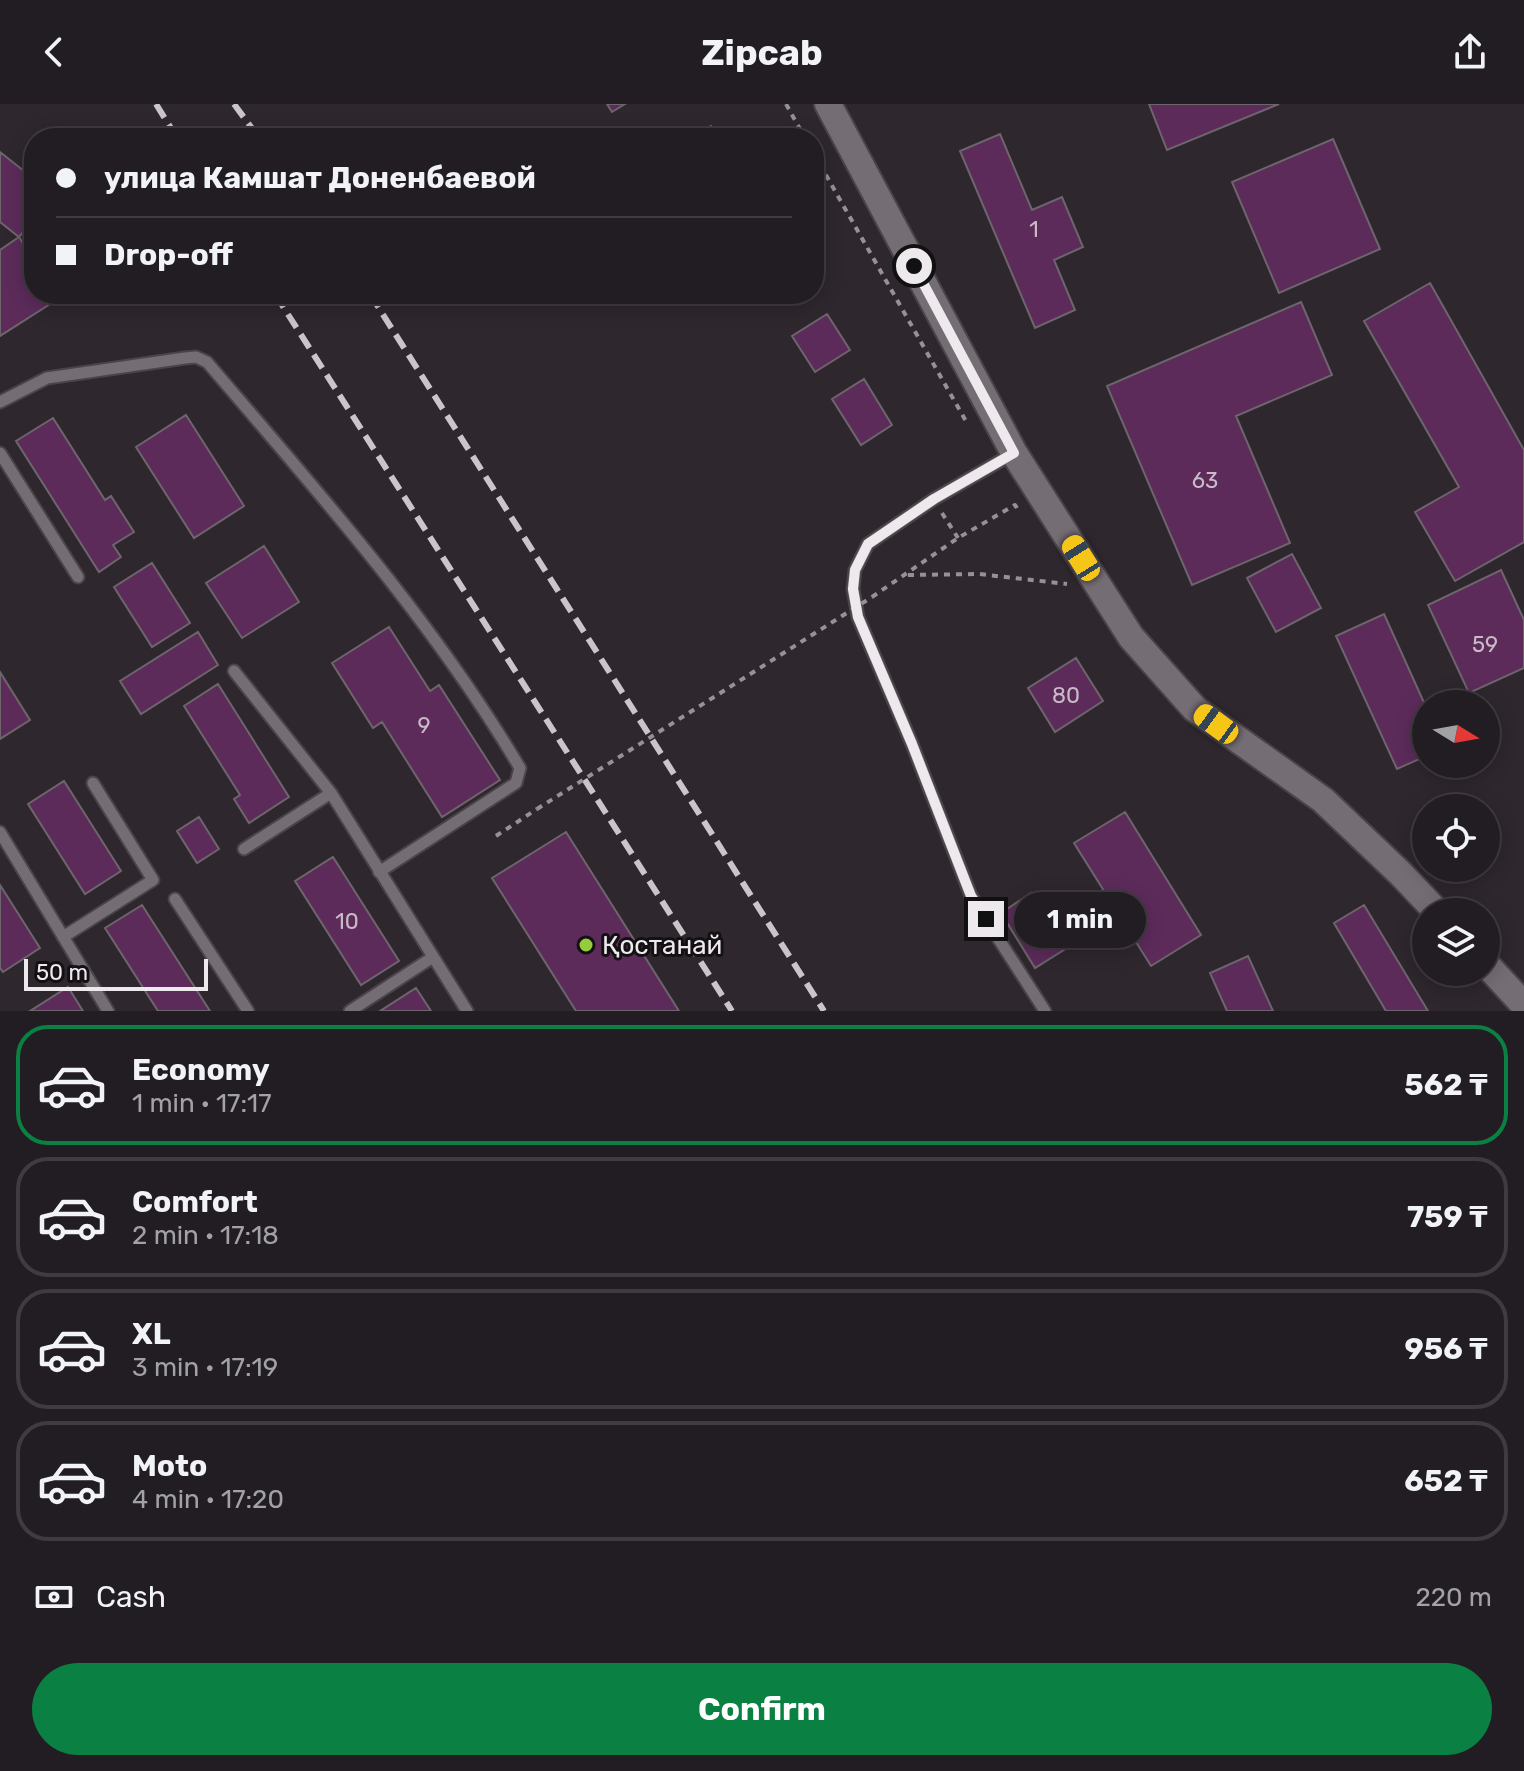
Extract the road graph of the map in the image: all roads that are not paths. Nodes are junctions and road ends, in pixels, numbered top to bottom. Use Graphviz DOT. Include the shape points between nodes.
graph roads {
  1 [pos="828,104"];
  2 [pos="0,402"];
  3 [pos="0,453"];
  4 [pos="1014,453"];
  5 [pos="78,577"];
  6 [pos="234,671"];
  7 [pos="93,783"];
  8 [pos="331,793"];
  9 [pos="0,832"];
  10 [pos="244,849"];
  11 [pos="379,872"];
  12 [pos="1424,898"];
  13 [pos="175,899"];
  14 [pos="63,937"];
  15 [pos="433,957"];
  16 [pos="1500,979"];
  17 [pos="1524,1005"];
  18 [pos="108,1011"];
  19 [pos="248,1011"];
  20 [pos="350,1011"];
  21 [pos="467,1011"];
  22 [pos="1045,1011"];
  1 -- 4 [label="street"];
  2 -- 11 [label="lane" via="47,378 185,358 207,362 420,618 489,716 520,775 516,783"];
  3 -- 5 [label="lane"];
  4 -- 12 [label="street" via="1131,637 1195,709 1323,800"];
  4 -- 22 [label="lane" via="868,544 855,570 853,589 858,617 971,896"];
  6 -- 8 [label="lane"];
  7 -- 14 [label="lane" via="153,880"];
  8 -- 10 [label="lane"];
  8 -- 11 [label="lane"];
  9 -- 14 [label="lane"];
  11 -- 15 [label="lane"];
  13 -- 19 [label="lane"];
  14 -- 18 [label="lane"];
  15 -- 20 [label="lane"];
  15 -- 21 [label="lane"];
  16 -- 17 [label="street"];
}
